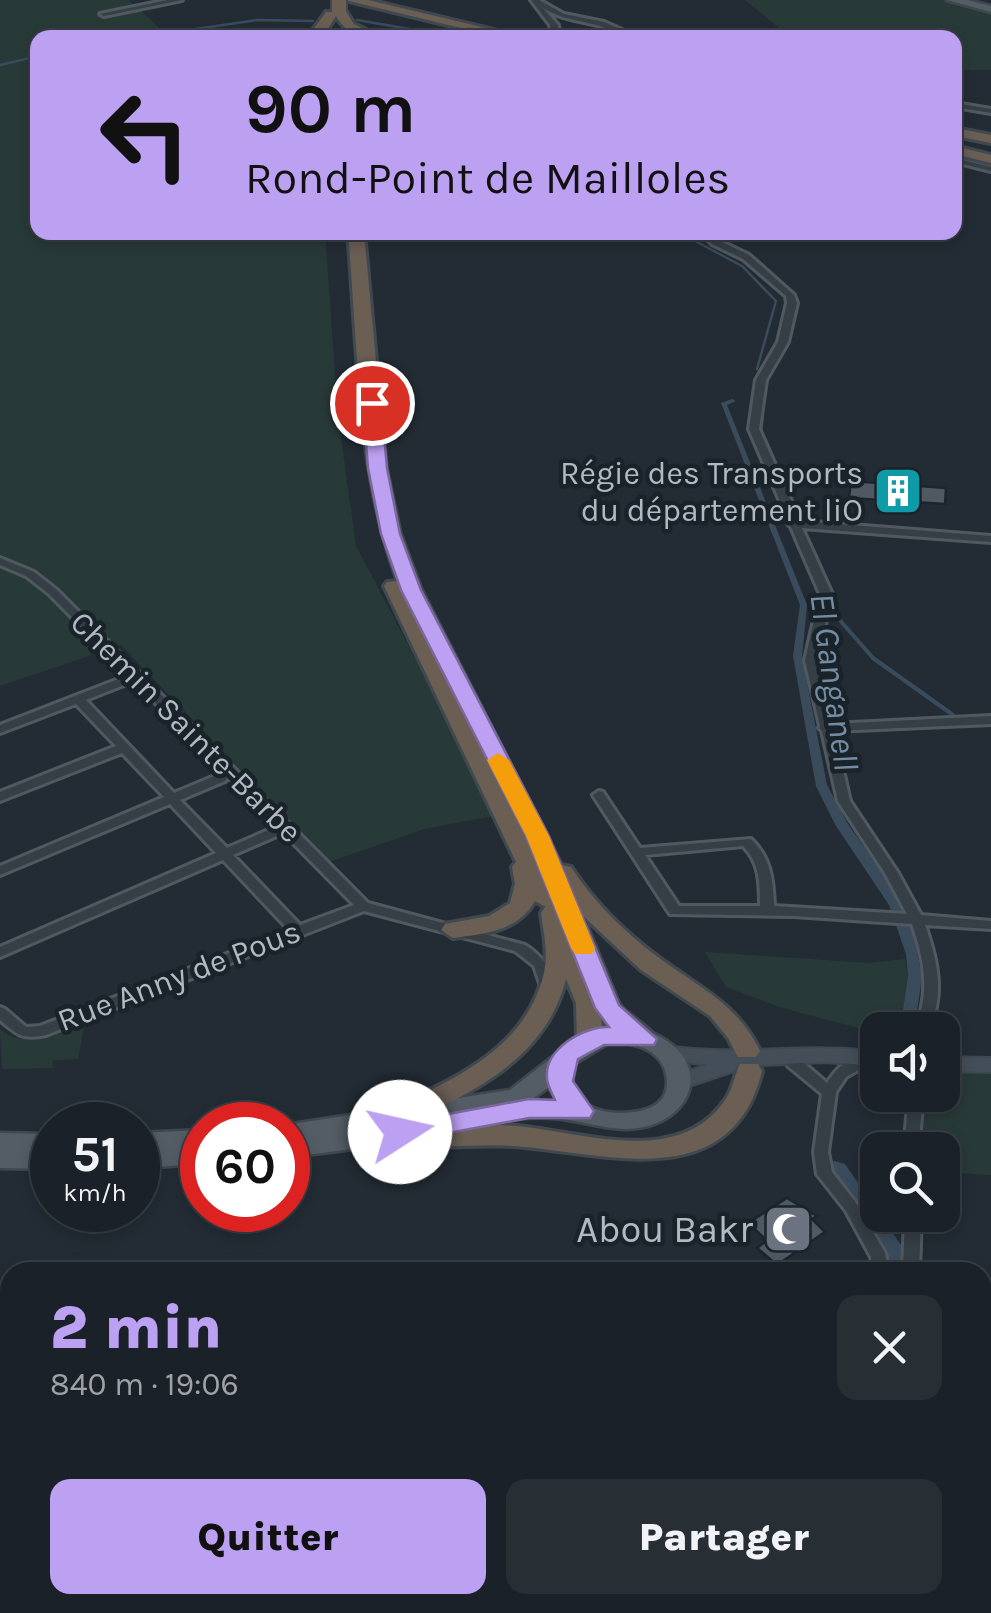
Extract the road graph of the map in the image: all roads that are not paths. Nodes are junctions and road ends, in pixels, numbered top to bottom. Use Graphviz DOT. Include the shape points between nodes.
graph roads {
  1 [pos="178,0"];
  2 [pos="351,0"];
  3 [pos="534,0"];
  4 [pos="953,0"];
  5 [pos="333,6"];
  6 [pos="991,9"];
  7 [pos="104,14"];
  8 [pos="323,30"];
  9 [pos="354,30"];
  10 [pos="455,30"];
  11 [pos="486,30"];
  12 [pos="555,30"];
  13 [pos="616,30"];
  14 [pos="962,105"];
  15 [pos="991,111"];
  16 [pos="962,130"];
  17 [pos="991,136"];
  18 [pos="962,150"];
  19 [pos="991,157"];
  20 [pos="962,162"];
  21 [pos="991,169"];
  22 [pos="345,240"];
  23 [pos="357,240"];
  24 [pos="713,240"];
  25 [pos="791,519"];
  26 [pos="991,539"];
  27 [pos="0,561"];
  28 [pos="135,677"];
  29 [pos="78,699"];
  30 [pos="991,720"];
  31 [pos="825,728"];
  32 [pos="0,730"];
  33 [pos="125,747"];
  34 [pos="221,778"];
  35 [pos="598,795"];
  36 [pos="0,797"];
  37 [pos="173,799"];
  38 [pos="509,820"];
  39 [pos="276,832"];
  40 [pos="538,836"];
  41 [pos="638,852"];
  42 [pos="226,854"];
  43 [pos="0,871"];
  44 [pos="363,906"];
  45 [pos="767,909"];
  46 [pos="553,913"];
  47 [pos="915,920"];
  48 [pos="991,926"];
  49 [pos="297,930"];
  50 [pos="453,930"];
  51 [pos="0,952"];
  52 [pos="582,966"];
  53 [pos="549,996"];
  54 [pos="0,1012"];
  55 [pos="928,1012"];
  56 [pos="590,1039"];
  57 [pos="644,1039"];
  58 [pos="668,1053"];
  59 [pos="860,1061"];
  60 [pos="563,1062"];
  61 [pos="737,1062"];
  62 [pos="794,1062"];
  63 [pos="860,1062"];
  64 [pos="960,1065"];
  65 [pos="860,1066"];
  66 [pos="991,1066"];
  67 [pos="680,1082"];
  68 [pos="829,1092"];
  69 [pos="581,1111"];
  70 [pos="393,1126"];
  71 [pos="310,1132"];
  72 [pos="0,1142"];
  73 [pos="30,1143"];
  74 [pos="310,1143"];
  75 [pos="0,1160"];
  76 [pos="30,1160"];
  77 [pos="912,1232"];
  78 [pos="880,1262"];
  79 [pos="911,1262"];
  1 -- 7 [label="street"];
  2 -- 11 [label="highway"];
  3 -- 12 [label="street"];
  3 -- 13 [label="street" via="562,16"];
  4 -- 6 [label="main road"];
  5 -- 8 [label="highway"];
  5 -- 9 [label="highway"];
  5 -- 10 [label="highway"];
  14 -- 15 [label="street"];
  16 -- 17 [label="highway"];
  18 -- 19 [label="highway"];
  20 -- 21 [label="street"];
  22 -- 38 [label="highway" via="368,499 380,546 410,626"];
  23 -- 40 [label="highway" via="377,468 390,534 411,590"];
  24 -- 25 [label="street" via="746,257 790,295 784,342 761,380 754,429"];
  25 -- 26 [label="street"];
  25 -- 31 [label="street" via="826,594 811,660"];
  27 -- 28 [label="street, Chemin Sainte-Barbe" via="53,592"];
  28 -- 29 [label="street"];
  28 -- 44 [label="street, Chemin Sainte-Barbe"];
  29 -- 32 [label="street"];
  29 -- 33 [label="street"];
  30 -- 31 [label="street"];
  31 -- 47 [label="street" via="844,802"];
  33 -- 36 [label="street"];
  33 -- 37 [label="street"];
  34 -- 37 [label="street"];
  35 -- 41 [label="street"];
  37 -- 42 [label="street"];
  37 -- 43 [label="street"];
  38 -- 46 [label="highway"];
  38 -- 50 [label="highway" via="527,876 524,903 502,921"];
  39 -- 42 [label="street"];
  40 -- 52 [label="highway"];
  40 -- 61 [label="highway" via="598,919 652,966 718,1008 741,1035"];
  41 -- 45 [label="street" via="675,911"];
  41 -- 45 [label="street" via="746,842 762,862"];
  42 -- 49 [label="street"];
  42 -- 51 [label="street"];
  44 -- 49 [label="street, Rue Anny de Pous"];
  44 -- 50 [label="street"];
  45 -- 47 [label="street"];
  46 -- 52 [label="highway"];
  46 -- 53 [label="highway" via="557,964"];
  47 -- 48 [label="street"];
  47 -- 55 [label="street" via="929,968"];
  49 -- 54 [label="street, Rue Anny de Pous" via="40,1030 23,1032"];
  50 -- 53 [label="street" via="533,955"];
  52 -- 56 [label="highway"];
  52 -- 57 [label="highway" via="618,1022"];
  53 -- 70 [label="highway" via="528,1031 469,1084"];
  56 -- 57 [label="main road"];
  56 -- 60 [label="main road"];
  57 -- 58 [label="main road"];
  58 -- 61 [label="main road"];
  58 -- 67 [label="main road"];
  59 -- 61 [label="main road" via="805,1056"];
  60 -- 69 [label="main road" via="561,1088"];
  60 -- 70 [label="main road" via="539,1087 515,1098"];
  61 -- 62 [label="main road"];
  61 -- 67 [label="main road"];
  61 -- 70 [label="highway" via="745,1090 726,1120 678,1148 624,1154 513,1136 424,1138"];
  62 -- 63 [label="main road"];
  62 -- 68 [label="street"];
  64 -- 66 [label="main road"];
  65 -- 68 [label="street" via="841,1073"];
  67 -- 69 [label="main road" via="671,1103 640,1120 609,1121"];
  68 -- 78 [label="street" via="821,1152 826,1174"];
  69 -- 70 [label="main road" via="529,1108"];
  70 -- 71 [label="main road"];
  70 -- 74 [label="main road"];
  72 -- 73 [label="main road"];
  75 -- 76 [label="main road"];
  77 -- 79 [label="street"];
}
